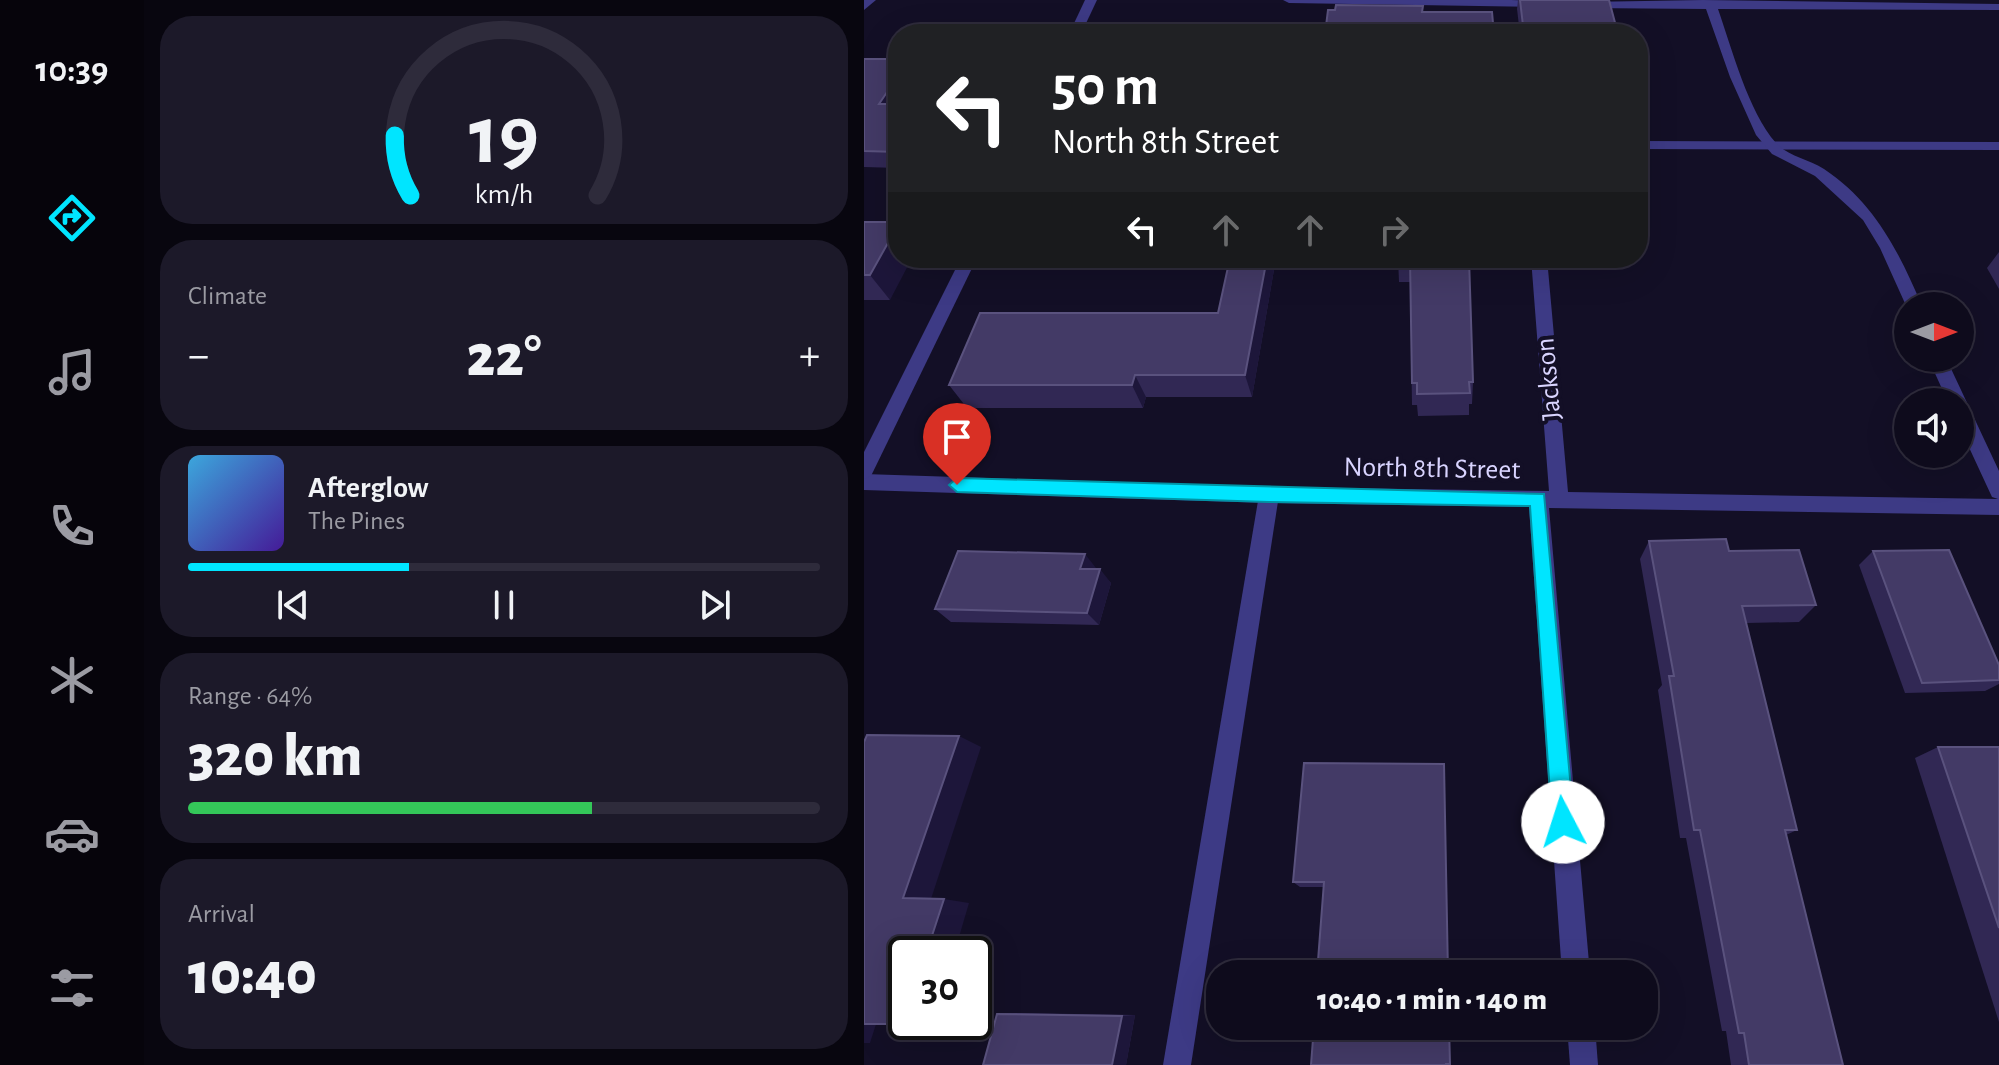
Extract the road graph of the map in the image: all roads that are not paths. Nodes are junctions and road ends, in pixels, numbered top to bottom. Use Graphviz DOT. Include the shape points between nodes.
graph roads {
  1 [pos="870,0"];
  2 [pos="1091,0"];
  3 [pos="1289,0"];
  4 [pos="1710,3"];
  5 [pos="1559,4"];
  6 [pos="1575,5"];
  7 [pos="864,7"];
  8 [pos="1999,7"];
  9 [pos="1080,24"];
  10 [pos="1648,145"];
  11 [pos="1771,146"];
  12 [pos="1999,146"];
  13 [pos="964,268"];
  14 [pos="1539,268"];
  15 [pos="1908,292"];
  16 [pos="1974,438"];
  17 [pos="864,471"];
  18 [pos="864,482"];
  19 [pos="1999,491"];
  20 [pos="1269,495"];
  21 [pos="1549,499"];
  22 [pos="1999,507"];
  23 [pos="1575,960"];
  24 [pos="1582,1040"];
  25 [pos="1177,1065"];
  26 [pos="1584,1065"];
  1 -- 7 [label="street"];
  2 -- 9 [label="street"];
  3 -- 5 [label="street"];
  4 -- 6 [label="street"];
  4 -- 8 [label="street"];
  4 -- 11 [label="street"];
  10 -- 11 [label="street"];
  11 -- 12 [label="street"];
  11 -- 15 [label="street" via="1807,163 1859,203"];
  13 -- 17 [label="street"];
  14 -- 21 [label="street, Jackson"];
  16 -- 19 [label="street"];
  18 -- 20 [label="street, North 8th Street"];
  20 -- 21 [label="street, North 8th Street"];
  20 -- 25 [label="street"];
  21 -- 22 [label="street, North 8th Street"];
  21 -- 23 [label="street, Jackson"];
  24 -- 26 [label="street"];
}
